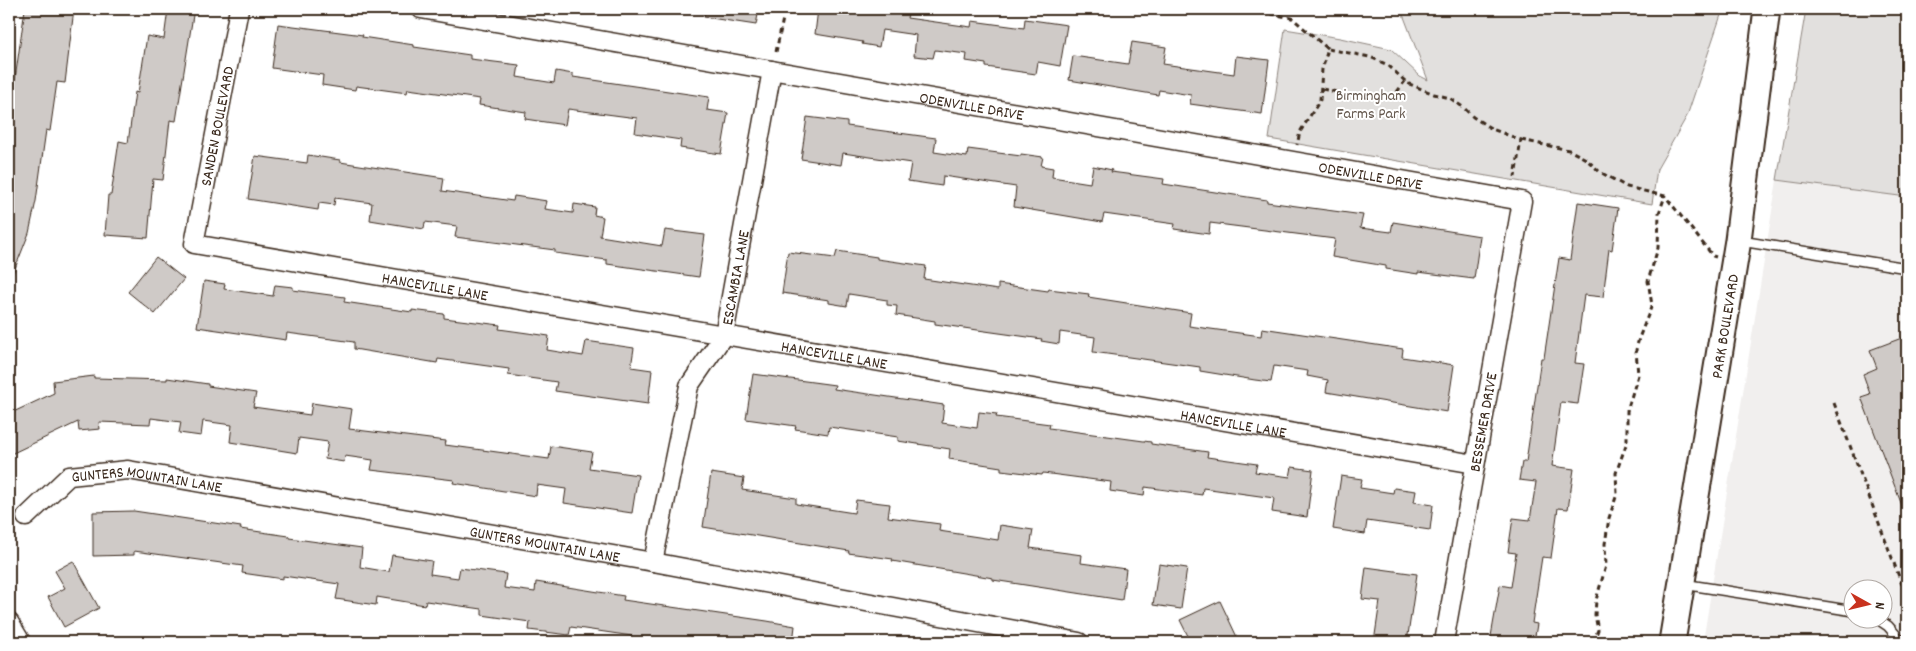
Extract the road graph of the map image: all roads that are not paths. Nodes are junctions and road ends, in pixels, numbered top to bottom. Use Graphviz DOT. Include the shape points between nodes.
graph roads {
  1 [pos="239,9"];
  2 [pos="421,9"];
  3 [pos="1765,21"];
  4 [pos="772,70"];
  5 [pos="1522,201"];
  6 [pos="1738,240"];
  7 [pos="194,244"];
  8 [pos="1907,268"];
  9 [pos="724,335"];
  10 [pos="1474,464"];
  11 [pos="26,517"];
  12 [pos="653,562"];
  13 [pos="1682,583"];
  14 [pos="1844,609"];
  15 [pos="9,622"];
  16 [pos="1890,628"];
  17 [pos="21,642"];
  18 [pos="1079,642"];
  19 [pos="1444,642"];
  20 [pos="1672,642"];
  21 [pos="1902,642"];
  1 -- 7 [label="street, SANDEN BOULEVARD"];
  2 -- 4 [label="street, ODENVILLE DRIVE"];
  3 -- 6 [label="main road, PARK BOULEVARD"];
  4 -- 5 [label="street, ODENVILLE DRIVE"];
  4 -- 9 [label="street, ESCAMBIA LANE"];
  5 -- 10 [label="street, BESSEMER DRIVE"];
  6 -- 8 [label="lane"];
  6 -- 13 [label="main road, PARK BOULEVARD"];
  7 -- 9 [label="street, HANCEVILLE LANE"];
  9 -- 10 [label="street, HANCEVILLE LANE"];
  9 -- 12 [label="street, ESCAMBIA LANE" via="689,386"];
  10 -- 19 [label="street, BESSEMER DRIVE"];
  11 -- 12 [label="street, GUNTERS MOUNTAIN LANE" via="69,476 128,470"];
  12 -- 18 [label="street, GUNTERS MOUNTAIN LANE"];
  13 -- 14 [label="lane"];
  13 -- 20 [label="main road, PARK BOULEVARD"];
  15 -- 17 [label="street"];
  16 -- 21 [label="lane"];
}
